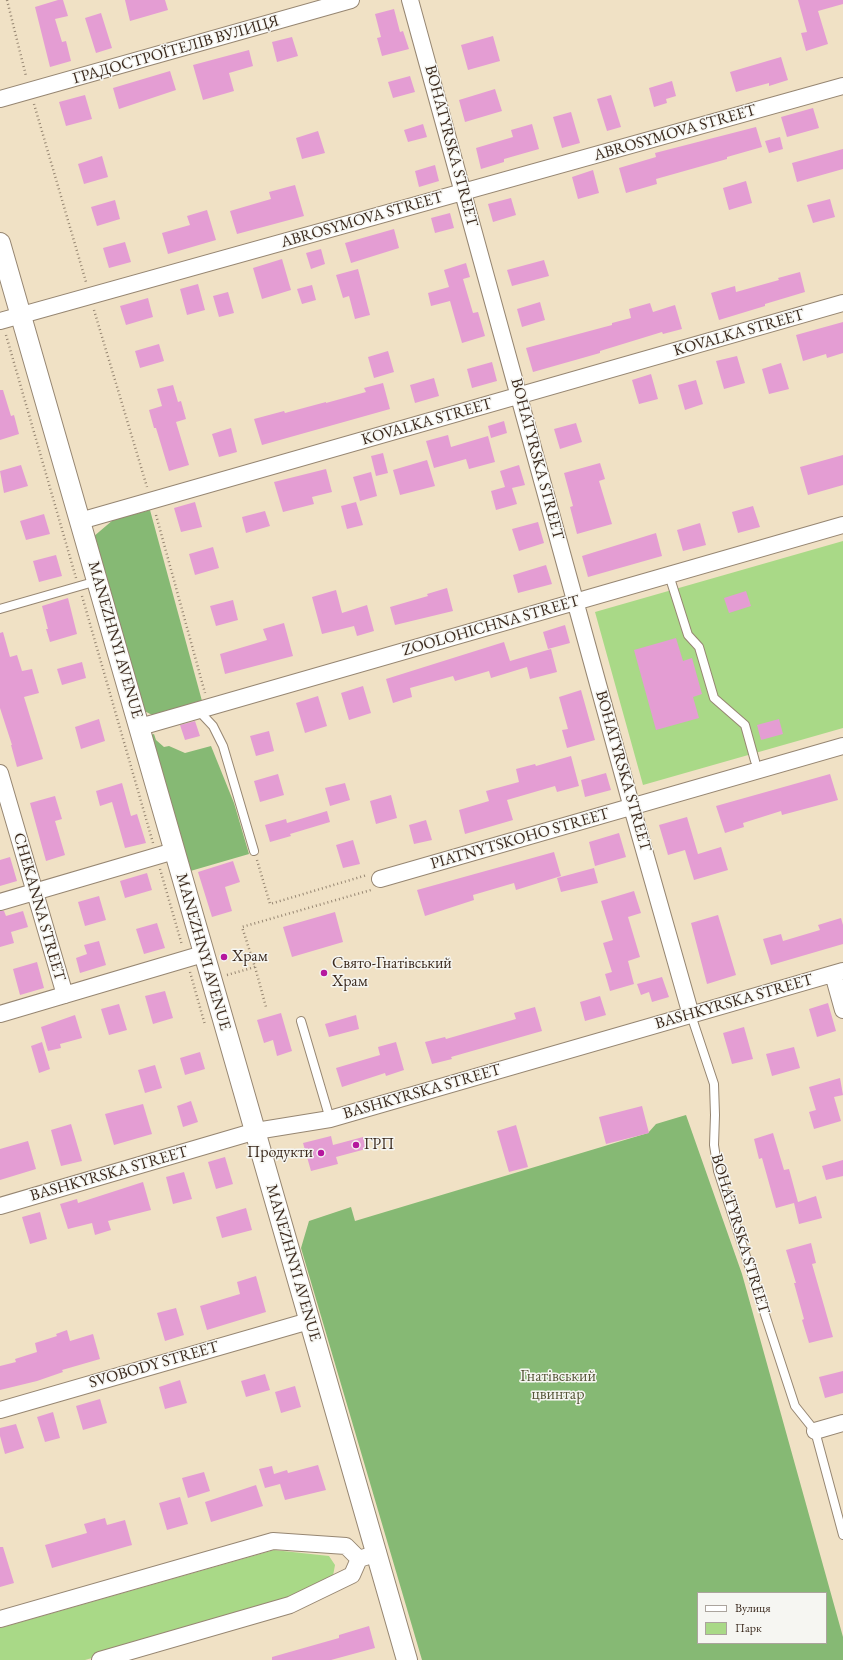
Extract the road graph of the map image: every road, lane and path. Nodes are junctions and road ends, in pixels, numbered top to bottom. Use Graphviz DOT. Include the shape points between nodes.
graph roads {
  1 [pos="7,0"];
  2 [pos="351,0"];
  3 [pos="410,0"];
  4 [pos="843,86"];
  5 [pos="30,91"];
  6 [pos="0,99"];
  7 [pos="463,192"];
  8 [pos="0,243"];
  9 [pos="90,296"];
  10 [pos="843,303"];
  11 [pos="8,319"];
  12 [pos="520,396"];
  13 [pos="152,501"];
  14 [pos="80,521"];
  15 [pos="843,525"];
  16 [pos="669,575"];
  17 [pos="88,584"];
  18 [pos="576,601"];
  19 [pos="0,609"];
  20 [pos="204,708"];
  21 [pos="140,727"];
  22 [pos="843,746"];
  23 [pos="755,761"];
  24 [pos="0,773"];
  25 [pos="633,806"];
  26 [pos="254,851"];
  27 [pos="165,853"];
  28 [pos="380,880"];
  29 [pos="34,892"];
  30 [pos="0,902"];
  31 [pos="195,957"];
  32 [pos="255,967"];
  33 [pos="838,972"];
  34 [pos="211,980"];
  35 [pos="65,995"];
  36 [pos="266,1007"];
  37 [pos="843,1010"];
  38 [pos="0,1014"];
  39 [pos="691,1015"];
  40 [pos="301,1022"];
  41 [pos="206,1026"];
  42 [pos="330,1119"];
  43 [pos="256,1131"];
  44 [pos="0,1206"];
  45 [pos="309,1321"];
  46 [pos="0,1410"];
  47 [pos="843,1423"];
  48 [pos="815,1431"];
  49 [pos="843,1534"];
  50 [pos="378,1553"];
  51 [pos="359,1559"];
  52 [pos="0,1619"];
  53 [pos="100,1660"];
  54 [pos="407,1660"];
  1 -- 5 [label="path"];
  2 -- 5 [label="street, ГРАДОСТРОЇТЕЛIВ ВУЛИЦЯ"];
  3 -- 7 [label="street, BOHATYRSKA STREET"];
  4 -- 7 [label="street, ABROSYMOVA STREET"];
  5 -- 6 [label="street, ГРАДОСТРОЇТЕЛIВ ВУЛИЦЯ"];
  5 -- 9 [label="path"];
  7 -- 9 [label="street, ABROSYMOVA STREET"];
  7 -- 12 [label="street, BOHATYRSKA STREET"];
  8 -- 11 [label="street, MANEZHNYI AVENUE"];
  9 -- 11 [label="street, ABROSYMOVA STREET"];
  9 -- 13 [label="path"];
  10 -- 12 [label="street, KOVALKA STREET"];
  11 -- 14 [label="street, MANEZHNYI AVENUE"];
  11 -- 17 [label="path"];
  12 -- 13 [label="street, KOVALKA STREET"];
  12 -- 18 [label="street, BOHATYRSKA STREET"];
  13 -- 14 [label="street, KOVALKA STREET"];
  13 -- 20 [label="path"];
  14 -- 17 [label="street, MANEZHNYI AVENUE"];
  15 -- 16 [label="street, ZOOLOHICHNA STREET"];
  16 -- 18 [label="street, ZOOLOHICHNA STREET"];
  16 -- 23 [label="lane" via="688,635 699,647 714,698 745,725"];
  17 -- 19 [label="lane"];
  17 -- 21 [label="street, MANEZHNYI AVENUE"];
  17 -- 27 [label="path"];
  18 -- 20 [label="street, ZOOLOHICHNA STREET"];
  18 -- 25 [label="street, BOHATYRSKA STREET"];
  20 -- 21 [label="street, ZOOLOHICHNA STREET"];
  20 -- 26 [label="lane" via="223,746"];
  21 -- 27 [label="street, MANEZHNYI AVENUE"];
  22 -- 25 [label="street, PIATNYTSKOHO STREET"];
  24 -- 29 [label="street, CHEKANNA STREET"];
  25 -- 28 [label="street, PIATNYTSKOHO STREET"];
  25 -- 39 [label="street, BOHATYRSKA STREET"];
  26 -- 28 [label="path" via="270,904 374,873"];
  27 -- 29 [label="street"];
  27 -- 31 [label="street, MANEZHNYI AVENUE"];
  27 -- 31 [label="path"];
  28 -- 32 [label="path" via="378,888 242,928"];
  29 -- 30 [label="street"];
  29 -- 35 [label="street, CHEKANNA STREET"];
  31 -- 34 [label="street, MANEZHNYI AVENUE"];
  31 -- 35 [label="street"];
  31 -- 41 [label="path"];
  32 -- 34 [label="path"];
  32 -- 36 [label="path"];
  33 -- 37 [label="street"];
  33 -- 39 [label="street, BASHKYRSKA STREET"];
  34 -- 43 [label="street, MANEZHNYI AVENUE"];
  35 -- 38 [label="street"];
  39 -- 42 [label="street, BASHKYRSKA STREET"];
  39 -- 48 [label="lane, BOHATYRSKA STREET" via="714,1084 714,1145 718,1170 795,1406"];
  40 -- 42 [label="lane"];
  42 -- 43 [label="street, BASHKYRSKA STREET"];
  43 -- 44 [label="street, BASHKYRSKA STREET"];
  43 -- 45 [label="street, MANEZHNYI AVENUE"];
  45 -- 46 [label="street, SVOBODY STREET"];
  45 -- 50 [label="street, MANEZHNYI AVENUE"];
  47 -- 48 [label="street"];
  48 -- 49 [label="lane, BOHATYRSKA STREET"];
  50 -- 51 [label="street"];
  50 -- 54 [label="street, MANEZHNYI AVENUE"];
  51 -- 52 [label="street" via="346,1546 273,1541"];
  51 -- 53 [label="street" via="352,1575 290,1605"];
}
